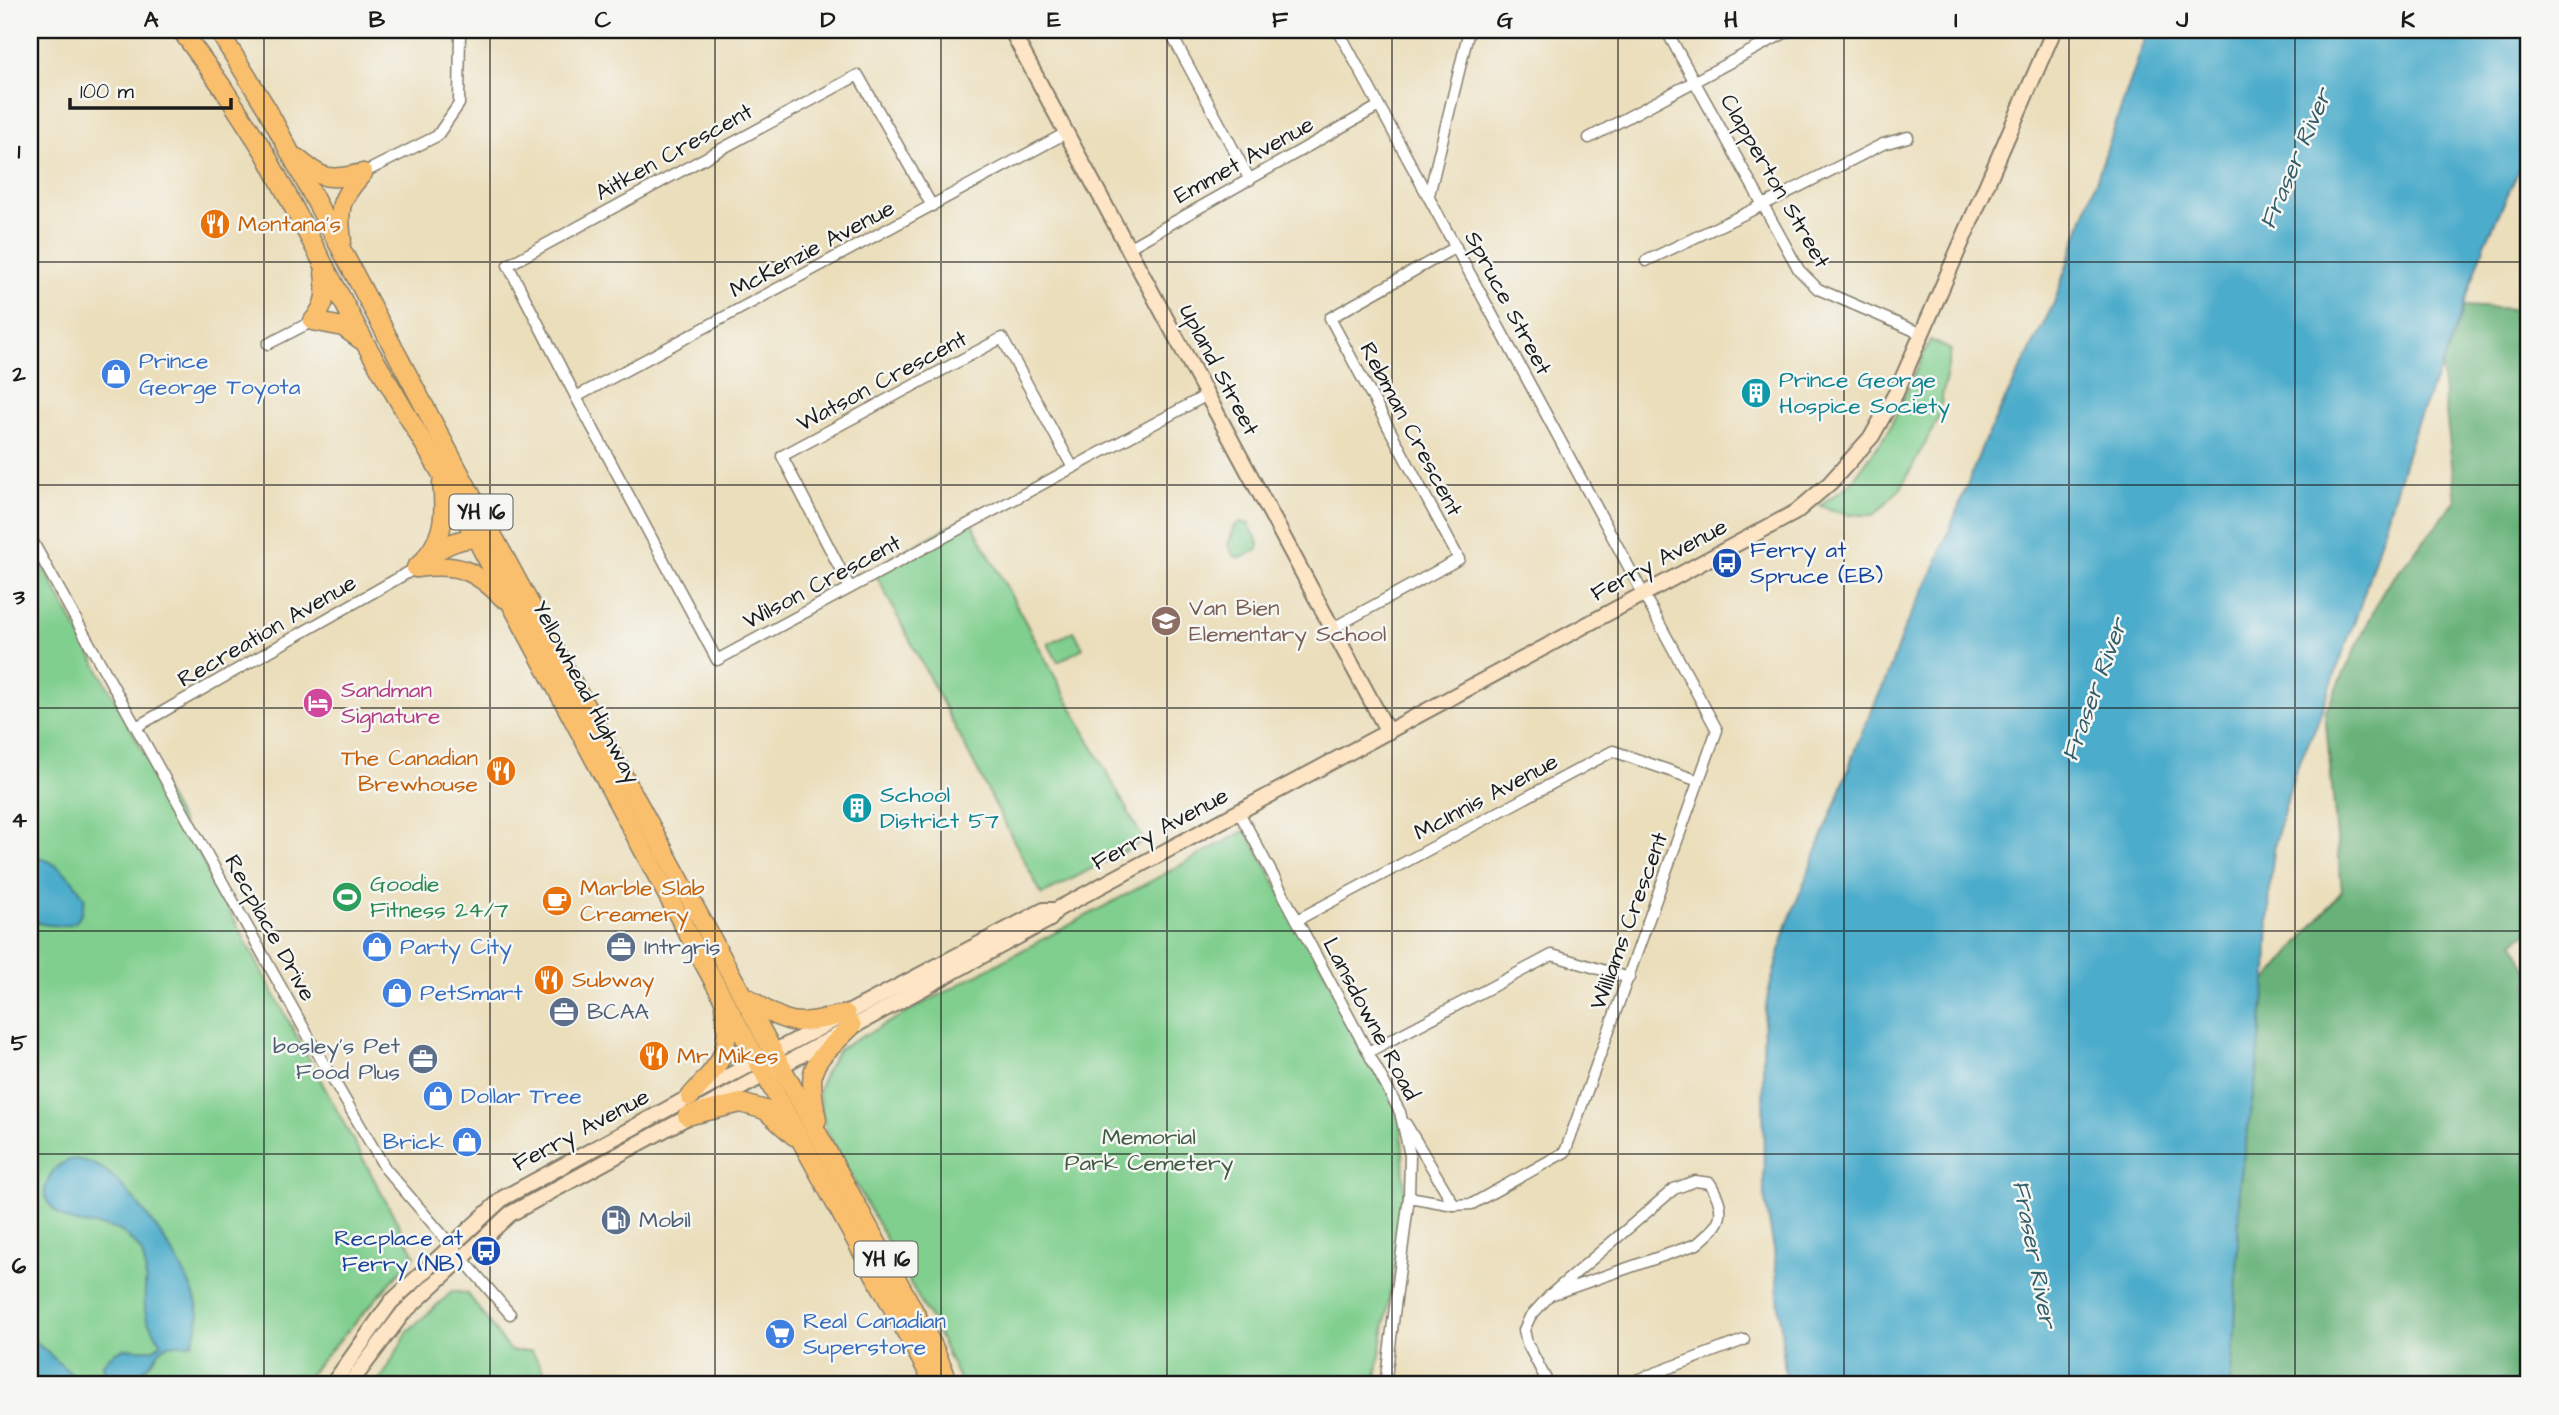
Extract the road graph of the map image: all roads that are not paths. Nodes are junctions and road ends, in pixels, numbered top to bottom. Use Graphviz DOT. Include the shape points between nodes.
graph roads {
  1 [pos="181,30"];
  2 [pos="218,30"];
  3 [pos="460,30"];
  4 [pos="1011,30"];
  5 [pos="1169,30"];
  6 [pos="1338,30"];
  7 [pos="1469,30"];
  8 [pos="1666,30"];
  9 [pos="1790,30"];
  10 [pos="2054,30"];
  11 [pos="1695,82"];
  12 [pos="1380,106"];
  13 [pos="1066,133"];
  14 [pos="1908,137"];
  15 [pos="1589,138"];
  16 [pos="289,151"];
  17 [pos="363,173"];
  18 [pos="1250,180"];
  19 [pos="1429,195"];
  20 [pos="1763,205"];
  21 [pos="932,206"];
  22 [pos="1456,247"];
  23 [pos="1128,248"];
  24 [pos="344,253"];
  25 [pos="321,259"];
  26 [pos="1646,261"];
  27 [pos="313,321"];
  28 [pos="1922,334"];
  29 [pos="365,343"];
  30 [pos="268,344"];
  31 [pos="1207,395"];
  32 [pos="576,397"];
  33 [pos="1073,468"];
  34 [pos="441,473"];
  35 [pos="30,537"];
  36 [pos="476,538"];
  37 [pos="420,564"];
  38 [pos="517,579"];
  39 [pos="850,588"];
  40 [pos="1642,595"];
  41 [pos="514,609"];
  42 [pos="1333,628"];
  43 [pos="136,727"];
  44 [pos="1388,732"];
  45 [pos="1699,780"];
  46 [pos="1239,812"];
  47 [pos="1297,920"];
  48 [pos="1629,978"];
  49 [pos="721,993"];
  50 [pos="744,995"];
  51 [pos="849,1020"];
  52 [pos="1368,1052"];
  53 [pos="778,1058"];
  54 [pos="762,1067"];
  55 [pos="690,1097"];
  56 [pos="1399,1112"];
  57 [pos="687,1116"];
  58 [pos="812,1139"];
  59 [pos="1409,1196"];
  60 [pos="1454,1205"];
  61 [pos="452,1245"];
  62 [pos="463,1258"];
  63 [pos="1550,1295"];
  64 [pos="510,1314"];
  65 [pos="1744,1340"];
  66 [pos="925,1377"];
  67 [pos="332,1385"];
  68 [pos="349,1385"];
  69 [pos="935,1385"];
  70 [pos="950,1385"];
  71 [pos="1385,1385"];
  72 [pos="1549,1385"];
  73 [pos="1623,1385"];
  1 -- 25 [label="highway, Yellowhead Highway / YH 16" via="246,122"];
  2 -- 16 [label="highway, Yellowhead Highway / YH 16"];
  3 -- 17 [label="street" via="459,104 436,136"];
  4 -- 13 [label="main road, Upland Street"];
  5 -- 18 [label="street"];
  6 -- 12 [label="street, Spruce Street"];
  7 -- 19 [label="street"];
  8 -- 11 [label="street, Clapperton Street"];
  9 -- 11 [label="street"];
  10 -- 28 [label="main road, Ferry Avenue"];
  11 -- 15 [label="street"];
  11 -- 20 [label="street, Clapperton Street"];
  12 -- 18 [label="street, Emmet Avenue"];
  12 -- 19 [label="street, Spruce Street"];
  13 -- 21 [label="street, McKenzie Avenue"];
  13 -- 23 [label="main road, Upland Street"];
  14 -- 20 [label="street" via="1883,144"];
  16 -- 17 [label="highway" via="311,170 330,178"];
  16 -- 24 [label="highway, Yellowhead Highway / YH 16"];
  17 -- 24 [label="highway" via="340,207"];
  18 -- 23 [label="street, Emmet Avenue"];
  19 -- 22 [label="street, Spruce Street"];
  20 -- 26 [label="street"];
  20 -- 28 [label="street, Clapperton Street" via="1799,270 1818,289"];
  21 -- 32 [label="street, McKenzie Avenue"];
  21 -- 32 [label="street, Aitken Crescent" via="858,75 508,265"];
  22 -- 40 [label="street, Spruce Street"];
  22 -- 42 [label="street, Rebman Crescent" via="1330,318 1459,559"];
  23 -- 31 [label="main road, Upland Street"];
  24 -- 38 [label="highway, Yellowhead Highway / YH 16"];
  25 -- 27 [label="highway" via="326,294"];
  25 -- 29 [label="highway, Yellowhead Highway / YH 16"];
  27 -- 29 [label="highway" via="342,327"];
  27 -- 30 [label="street"];
  28 -- 40 [label="main road, Ferry Avenue" via="1872,436 1830,483 1796,512"];
  29 -- 34 [label="highway, Yellowhead Highway / YH 16"];
  31 -- 33 [label="street, Wilson Crescent"];
  31 -- 42 [label="main road, Upland Street"];
  32 -- 39 [label="street, Wilson Crescent" via="718,660"];
  33 -- 39 [label="street, Wilson Crescent"];
  33 -- 39 [label="street, Watson Crescent" via="1002,338 782,456"];
  34 -- 36 [label="highway, Yellowhead Highway / YH 16"];
  34 -- 37 [label="highway" via="445,516"];
  35 -- 43 [label="street, Recplace Drive"];
  36 -- 37 [label="highway" via="454,542"];
  36 -- 38 [label="highway" via="488,543"];
  36 -- 41 [label="highway, Yellowhead Highway / YH 16"];
  37 -- 41 [label="highway" via="471,571"];
  37 -- 43 [label="street, Recreation Avenue"];
  38 -- 50 [label="highway, Yellowhead Highway / YH 16"];
  40 -- 44 [label="main road, Ferry Avenue"];
  40 -- 45 [label="street, Williams Crescent" via="1717,730"];
  41 -- 49 [label="highway, Yellowhead Highway / YH 16"];
  42 -- 44 [label="main road, Upland Street"];
  43 -- 61 [label="street, Recplace Drive" via="385,1168"];
  44 -- 46 [label="main road, Ferry Avenue"];
  45 -- 47 [label="street, McInnis Avenue" via="1613,751"];
  45 -- 48 [label="street, Williams Crescent"];
  46 -- 47 [label="street, Lansdowne Road"];
  46 -- 51 [label="main road, Ferry Avenue" via="1056,910 1050,919"];
  47 -- 52 [label="street, Lansdowne Road"];
  48 -- 52 [label="street" via="1552,955"];
  48 -- 60 [label="street, Williams Crescent" via="1565,1152 1472,1204"];
  49 -- 54 [label="highway, Yellowhead Highway / YH 16"];
  49 -- 55 [label="highway" via="725,1050 716,1068"];
  50 -- 51 [label="highway" via="789,1022"];
  50 -- 53 [label="highway, Yellowhead Highway / YH 16"];
  51 -- 53 [label="main road, Ferry Avenue"];
  51 -- 58 [label="highway" via="811,1074"];
  52 -- 56 [label="street, Lansdowne Road"];
  53 -- 54 [label="main road, Ferry Avenue"];
  53 -- 58 [label="highway, Yellowhead Highway / YH 16"];
  54 -- 55 [label="main road, Ferry Avenue"];
  54 -- 57 [label="main road, Ferry Avenue"];
  54 -- 58 [label="highway, Yellowhead Highway / YH 16"];
  55 -- 61 [label="main road, Ferry Avenue" via="503,1198"];
  56 -- 59 [label="street, Lansdowne Road" via="1410,1155"];
  56 -- 60 [label="street"];
  57 -- 58 [label="highway" via="741,1104 765,1110"];
  57 -- 62 [label="main road, Ferry Avenue" via="510,1214"];
  58 -- 66 [label="highway, Yellowhead Highway / YH 16"];
  58 -- 70 [label="highway, Yellowhead Highway / YH 16" via="933,1346"];
  59 -- 60 [label="street, Williams Crescent"];
  59 -- 71 [label="street, Lansdowne Road"];
  61 -- 62 [label="street, Recplace Drive"];
  61 -- 67 [label="main road, Ferry Avenue" via="391,1302"];
  62 -- 64 [label="street, Recplace Drive"];
  62 -- 68 [label="main road, Ferry Avenue" via="403,1313"];
  63 -- 63 [label="street" via="1697,1244 1716,1228 1722,1212 1719,1198 1710,1184 1695,1181 1674,1189"];
  63 -- 72 [label="street" via="1524,1330"];
  65 -- 73 [label="street"];
  66 -- 69 [label="highway, Yellowhead Highway / YH 16"];
}
